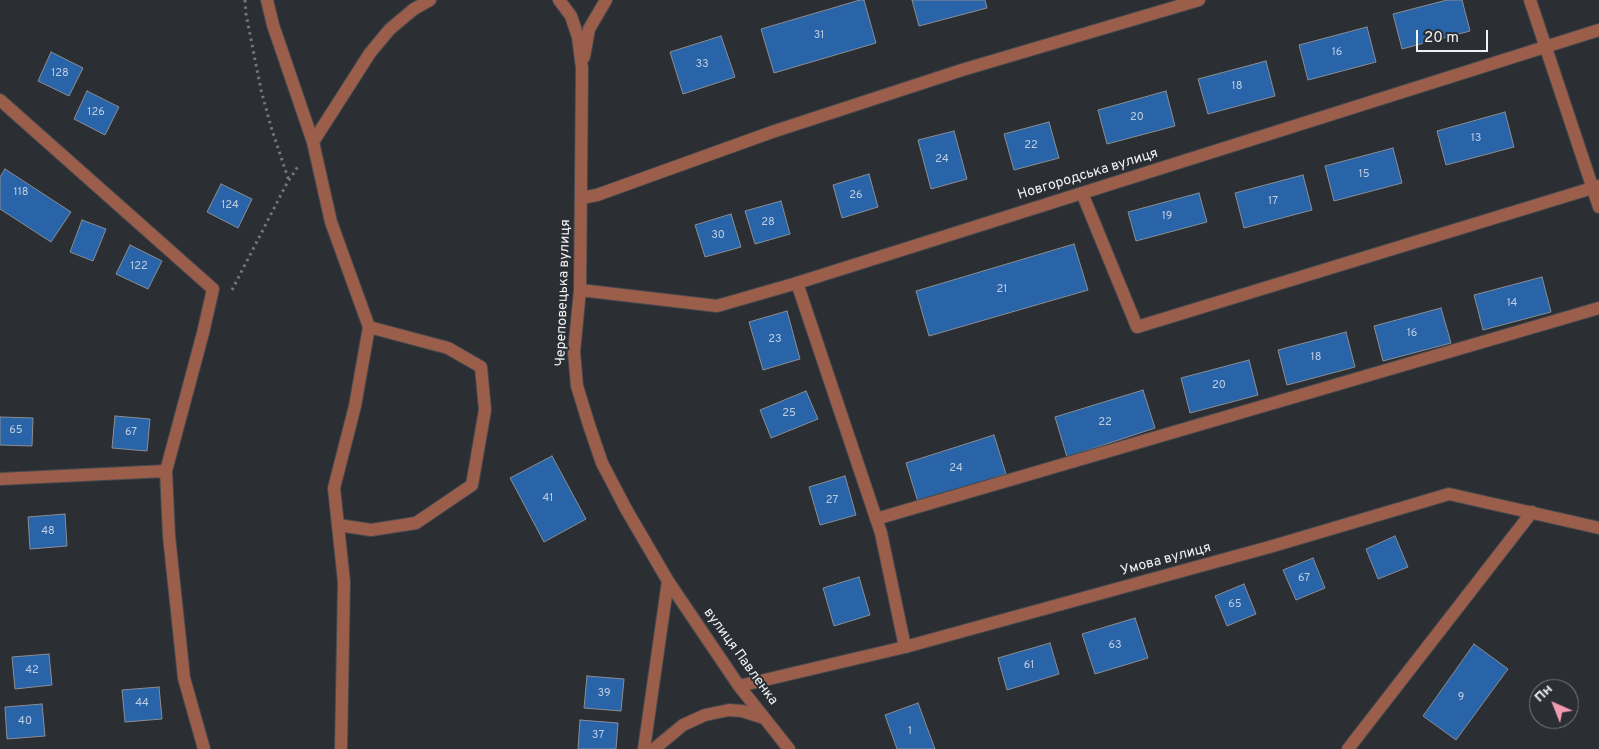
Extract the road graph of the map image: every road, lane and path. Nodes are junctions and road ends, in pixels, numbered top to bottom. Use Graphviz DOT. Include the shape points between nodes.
graph roads {
  1 [pos="245,0"];
  2 [pos="267,0"];
  3 [pos="407,0"];
  4 [pos="430,0"];
  5 [pos="559,0"];
  6 [pos="606,0"];
  7 [pos="1199,0"];
  8 [pos="1530,0"];
  9 [pos="404,17"];
  10 [pos="1599,30"];
  11 [pos="1547,46"];
  12 [pos="582,68"];
  13 [pos="0,100"];
  14 [pos="313,142"];
  15 [pos="289,181"];
  16 [pos="1596,187"];
  17 [pos="1082,193"];
  18 [pos="581,198"];
  19 [pos="1599,207"];
  20 [pos="796,283"];
  21 [pos="580,290"];
  22 [pos="230,293"];
  23 [pos="1599,308"];
  24 [pos="369,327"];
  25 [pos="166,472"];
  26 [pos="0,479"];
  27 [pos="1532,512"];
  28 [pos="876,519"];
  29 [pos="338,525"];
  30 [pos="1599,528"];
  31 [pos="668,581"];
  32 [pos="905,647"];
  33 [pos="739,686"];
  34 [pos="764,718"];
  35 [pos="204,749"];
  36 [pos="341,749"];
  37 [pos="644,749"];
  38 [pos="654,749"];
  39 [pos="789,749"];
  40 [pos="1348,749"];
  1 -- 15 [label="path" via="261,90"];
  2 -- 14 [label="street"];
  3 -- 9 [label="street"];
  4 -- 9 [label="street"];
  5 -- 12 [label="street, Череповецька вулиця" via="571,16 578,37"];
  6 -- 12 [label="street" via="589,30"];
  7 -- 18 [label="street" via="962,70"];
  8 -- 11 [label="street"];
  9 -- 14 [label="street" via="370,53"];
  10 -- 11 [label="street, Новгородська вулиця"];
  11 -- 16 [label="street"];
  11 -- 17 [label="street, Новгородська вулиця"];
  12 -- 18 [label="street, Череповецька вулиця"];
  13 -- 25 [label="street" via="213,290"];
  14 -- 15 [label="path"];
  14 -- 24 [label="street" via="331,222"];
  15 -- 22 [label="path"];
  16 -- 17 [label="street" via="1137,326"];
  16 -- 19 [label="street"];
  17 -- 20 [label="street, Новгородська вулиця"];
  18 -- 21 [label="street, Череповецька вулиця"];
  20 -- 21 [label="street, Новгородська вулиця" via="717,306"];
  20 -- 28 [label="street"];
  21 -- 31 [label="street, Череповецька вулиця" via="574,352 577,386 602,463"];
  23 -- 28 [label="street"];
  24 -- 29 [label="street" via="355,406 334,488"];
  24 -- 29 [label="street" via="448,348 481,367 485,410 472,485 416,523 371,530"];
  25 -- 26 [label="street"];
  25 -- 35 [label="street" via="169,536 184,678"];
  27 -- 30 [label="street, Умова вулиця"];
  27 -- 32 [label="street, Умова вулиця" via="1449,494"];
  27 -- 40 [label="street"];
  28 -- 32 [label="street"];
  29 -- 36 [label="street" via="344,582"];
  31 -- 33 [label="street, вулиця Павленка"];
  31 -- 37 [label="street"];
  32 -- 33 [label="street, Умова вулиця"];
  33 -- 34 [label="street, вулиця Павленка"];
  34 -- 38 [label="street" via="736,710 705,715 683,725"];
  34 -- 39 [label="street, вулиця Павленка"];
}
